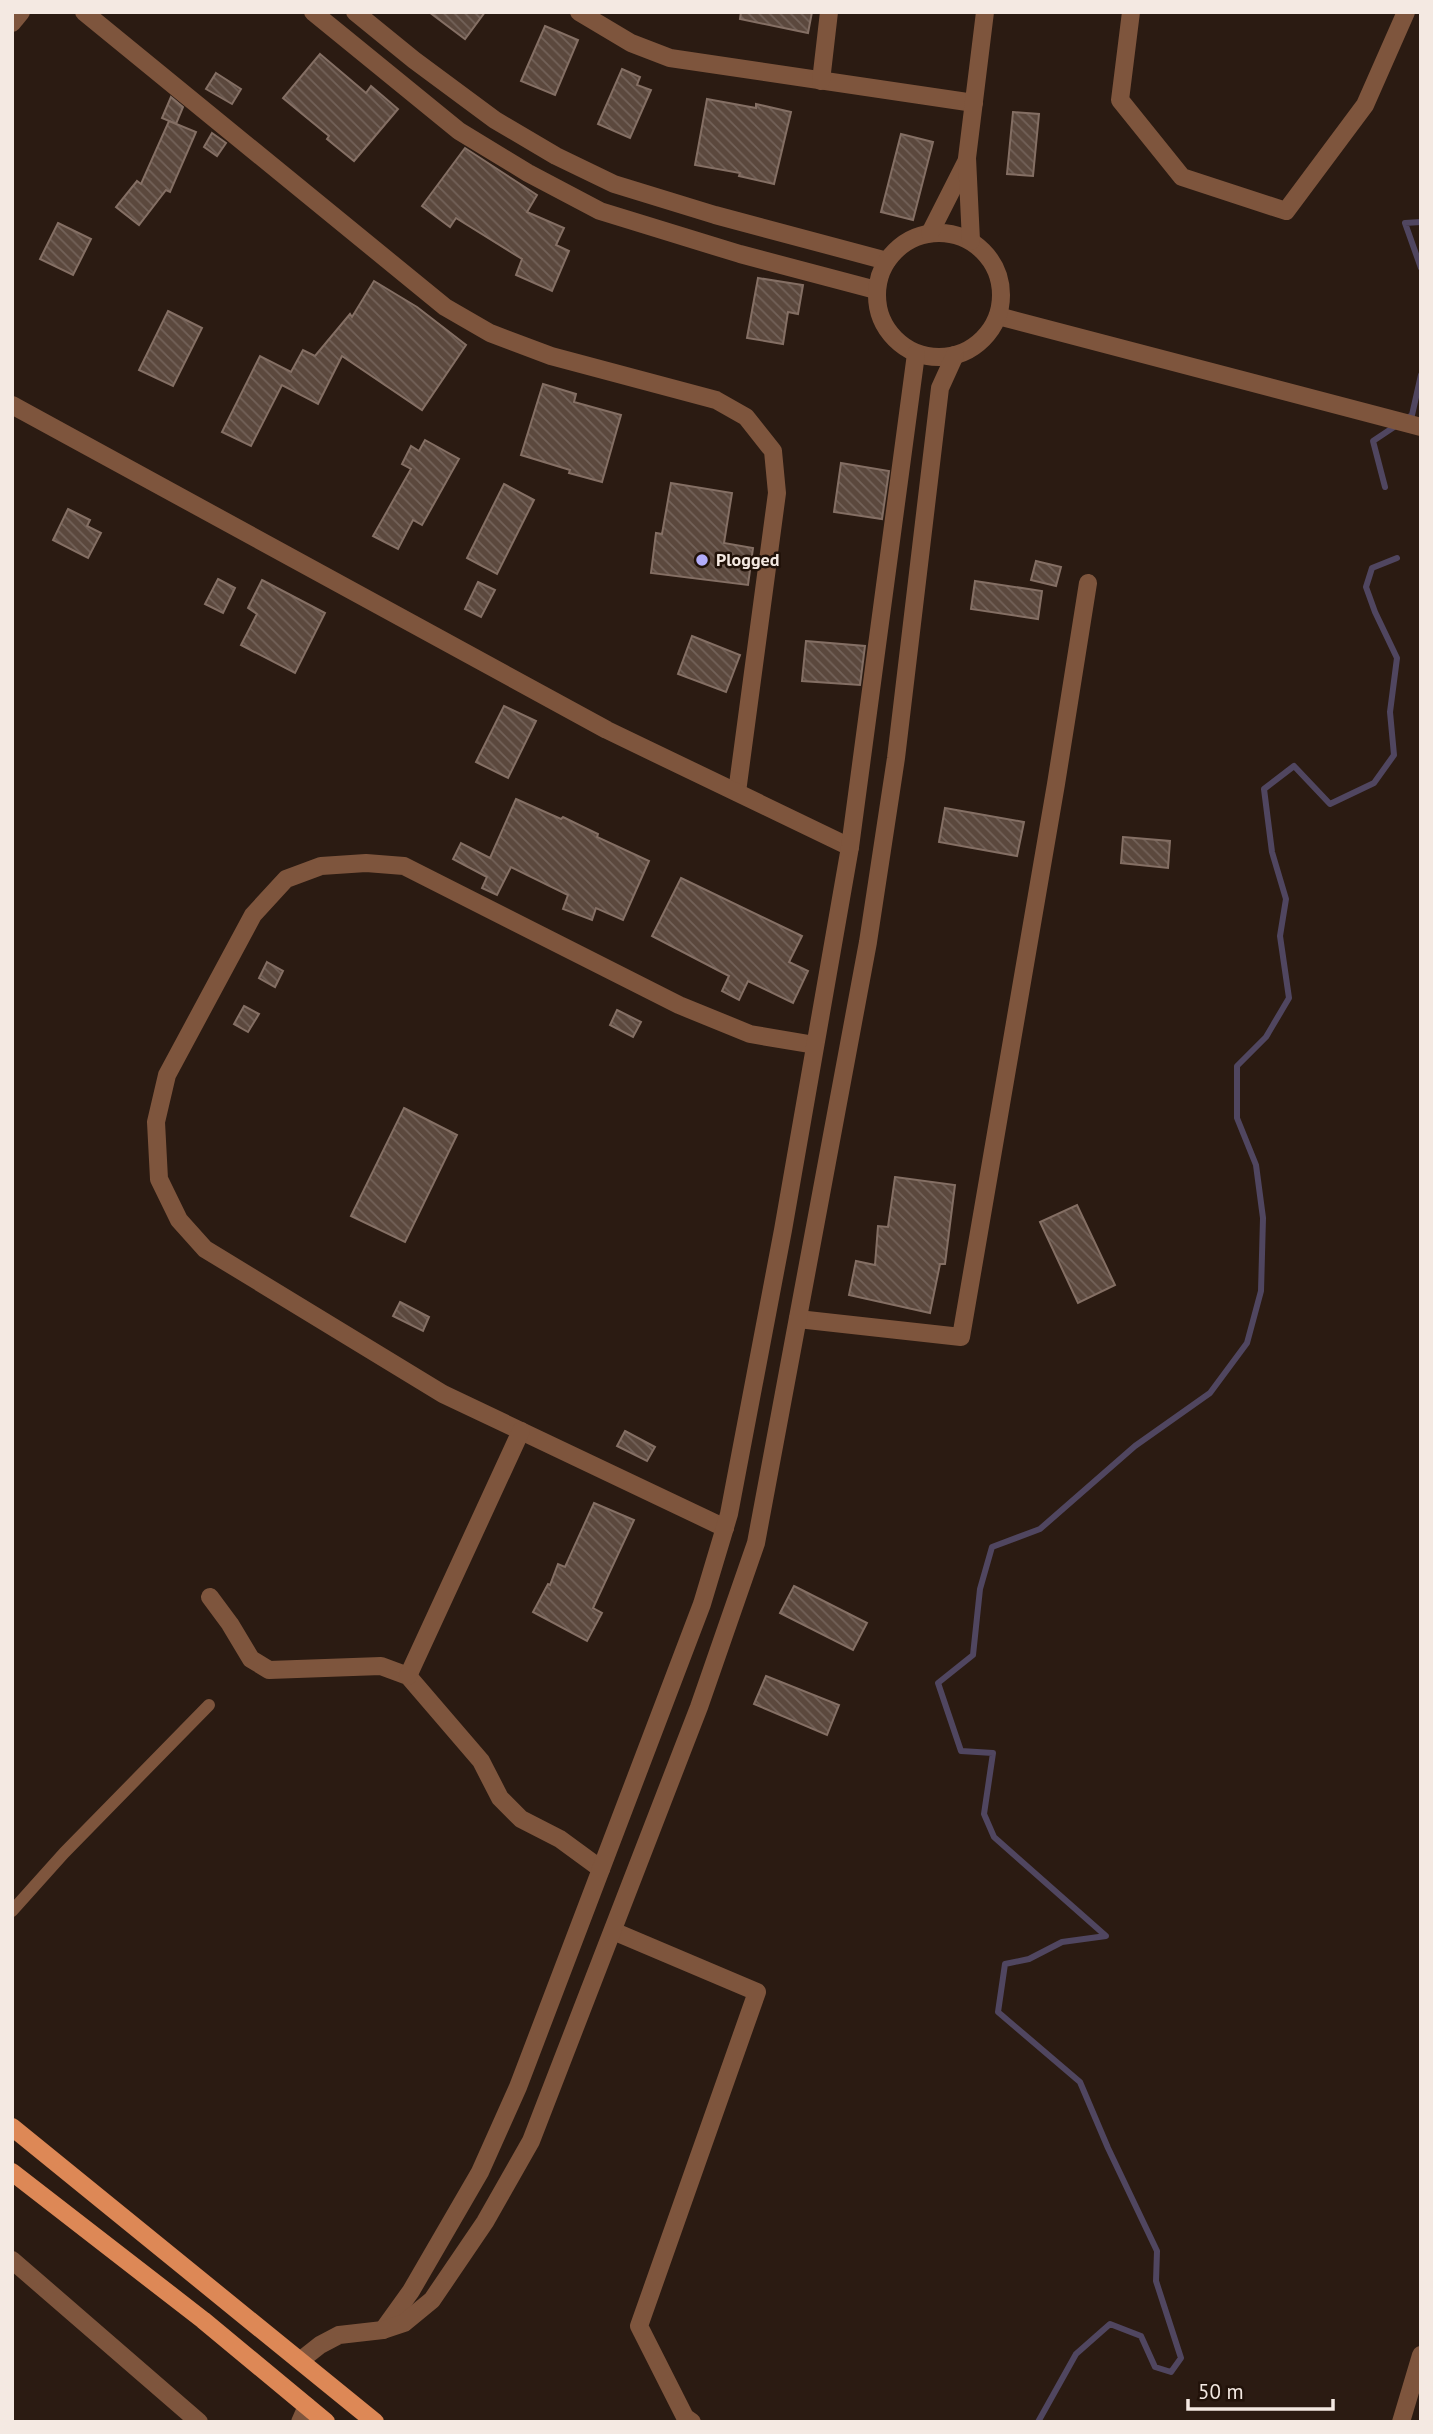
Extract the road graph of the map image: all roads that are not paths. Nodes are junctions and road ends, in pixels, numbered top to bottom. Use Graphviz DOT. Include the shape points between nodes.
graph roads {
  1 [pos="22,12"];
  2 [pos="84,12"];
  3 [pos="313,12"];
  4 [pos="355,12"];
  5 [pos="579,12"];
  6 [pos="830,12"];
  7 [pos="985,12"];
  8 [pos="1131,12"];
  9 [pos="1406,12"];
  10 [pos="12,23"];
  11 [pos="821,81"];
  12 [pos="974,103"];
  13 [pos="967,158"];
  14 [pos="930,233"];
  15 [pos="971,241"];
  16 [pos="887,261"];
  17 [pos="876,290"];
  18 [pos="998,316"];
  19 [pos="916,354"];
  20 [pos="955,355"];
  21 [pos="12,405"];
  22 [pos="1421,427"];
  23 [pos="1088,583"];
  24 [pos="737,792"];
  25 [pos="850,847"];
  26 [pos="815,1045"];
  27 [pos="798,1319"];
  28 [pos="522,1431"];
  29 [pos="725,1528"];
  30 [pos="210,1598"];
  31 [pos="408,1675"];
  32 [pos="209,1705"];
  33 [pos="601,1869"];
  34 [pos="12,1911"];
  35 [pos="613,1931"];
  36 [pos="12,2127"];
  37 [pos="12,2172"];
  38 [pos="12,2260"];
  39 [pos="383,2330"];
  40 [pos="1421,2355"];
  41 [pos="301,2360"];
  42 [pos="304,2414"];
  43 [pos="199,2422"];
  44 [pos="326,2422"];
  45 [pos="375,2422"];
  46 [pos="692,2422"];
  47 [pos="1401,2422"];
  1 -- 10 [label="street"];
  2 -- 24 [label="street" via="445,307 490,333 551,356 716,400 746,417 773,451 777,493"];
  3 -- 17 [label="street" via="460,131 600,211"];
  4 -- 16 [label="street" via="495,120 614,184"];
  5 -- 11 [label="street" via="632,43 670,58"];
  6 -- 11 [label="street"];
  7 -- 12 [label="street"];
  8 -- 9 [label="street" via="1120,100 1182,177 1286,211 1365,105"];
  11 -- 12 [label="street"];
  12 -- 13 [label="street"];
  13 -- 14 [label="street"];
  13 -- 15 [label="street"];
  14 -- 15 [label="street" via="952,233"];
  14 -- 16 [label="street" via="910,239"];
  15 -- 18 [label="street" via="987,255 998,274 1002,295"];
  16 -- 17 [label="street"];
  17 -- 19 [label="street" via="886,328 899,344"];
  18 -- 20 [label="street" via="973,347"];
  18 -- 22 [label="street"];
  19 -- 20 [label="street"];
  19 -- 25 [label="street"];
  20 -- 27 [label="street" via="940,388 896,758 868,943"];
  21 -- 24 [label="street" via="607,730"];
  23 -- 27 [label="street" via="961,1337"];
  24 -- 25 [label="street"];
  25 -- 26 [label="street"];
  26 -- 28 [label="street" via="750,1034 679,1005 404,866 320,866 286,879 253,915 167,1075 156,1122 159,1179 179,1220 205,1249 432,1387"];
  26 -- 29 [label="street"];
  27 -- 35 [label="street" via="756,1543"];
  28 -- 29 [label="street"];
  28 -- 31 [label="street"];
  29 -- 33 [label="street" via="702,1604"];
  30 -- 31 [label="street" via="251,1659 269,1670 381,1666"];
  31 -- 33 [label="street" via="481,1761 500,1798 521,1819 560,1839"];
  32 -- 34 [label="lane"];
  33 -- 39 [label="street" via="518,2087 480,2172"];
  35 -- 39 [label="street" via="531,2141 485,2222 432,2300 404,2323"];
  35 -- 46 [label="street" via="757,1992 639,2326 684,2417"];
  36 -- 41 [label="main road"];
  37 -- 42 [label="main road" via="203,2320"];
  38 -- 43 [label="street"];
  39 -- 41 [label="street" via="340,2335"];
  40 -- 47 [label="street"];
  41 -- 45 [label="main road"];
  42 -- 44 [label="main road"];
}
